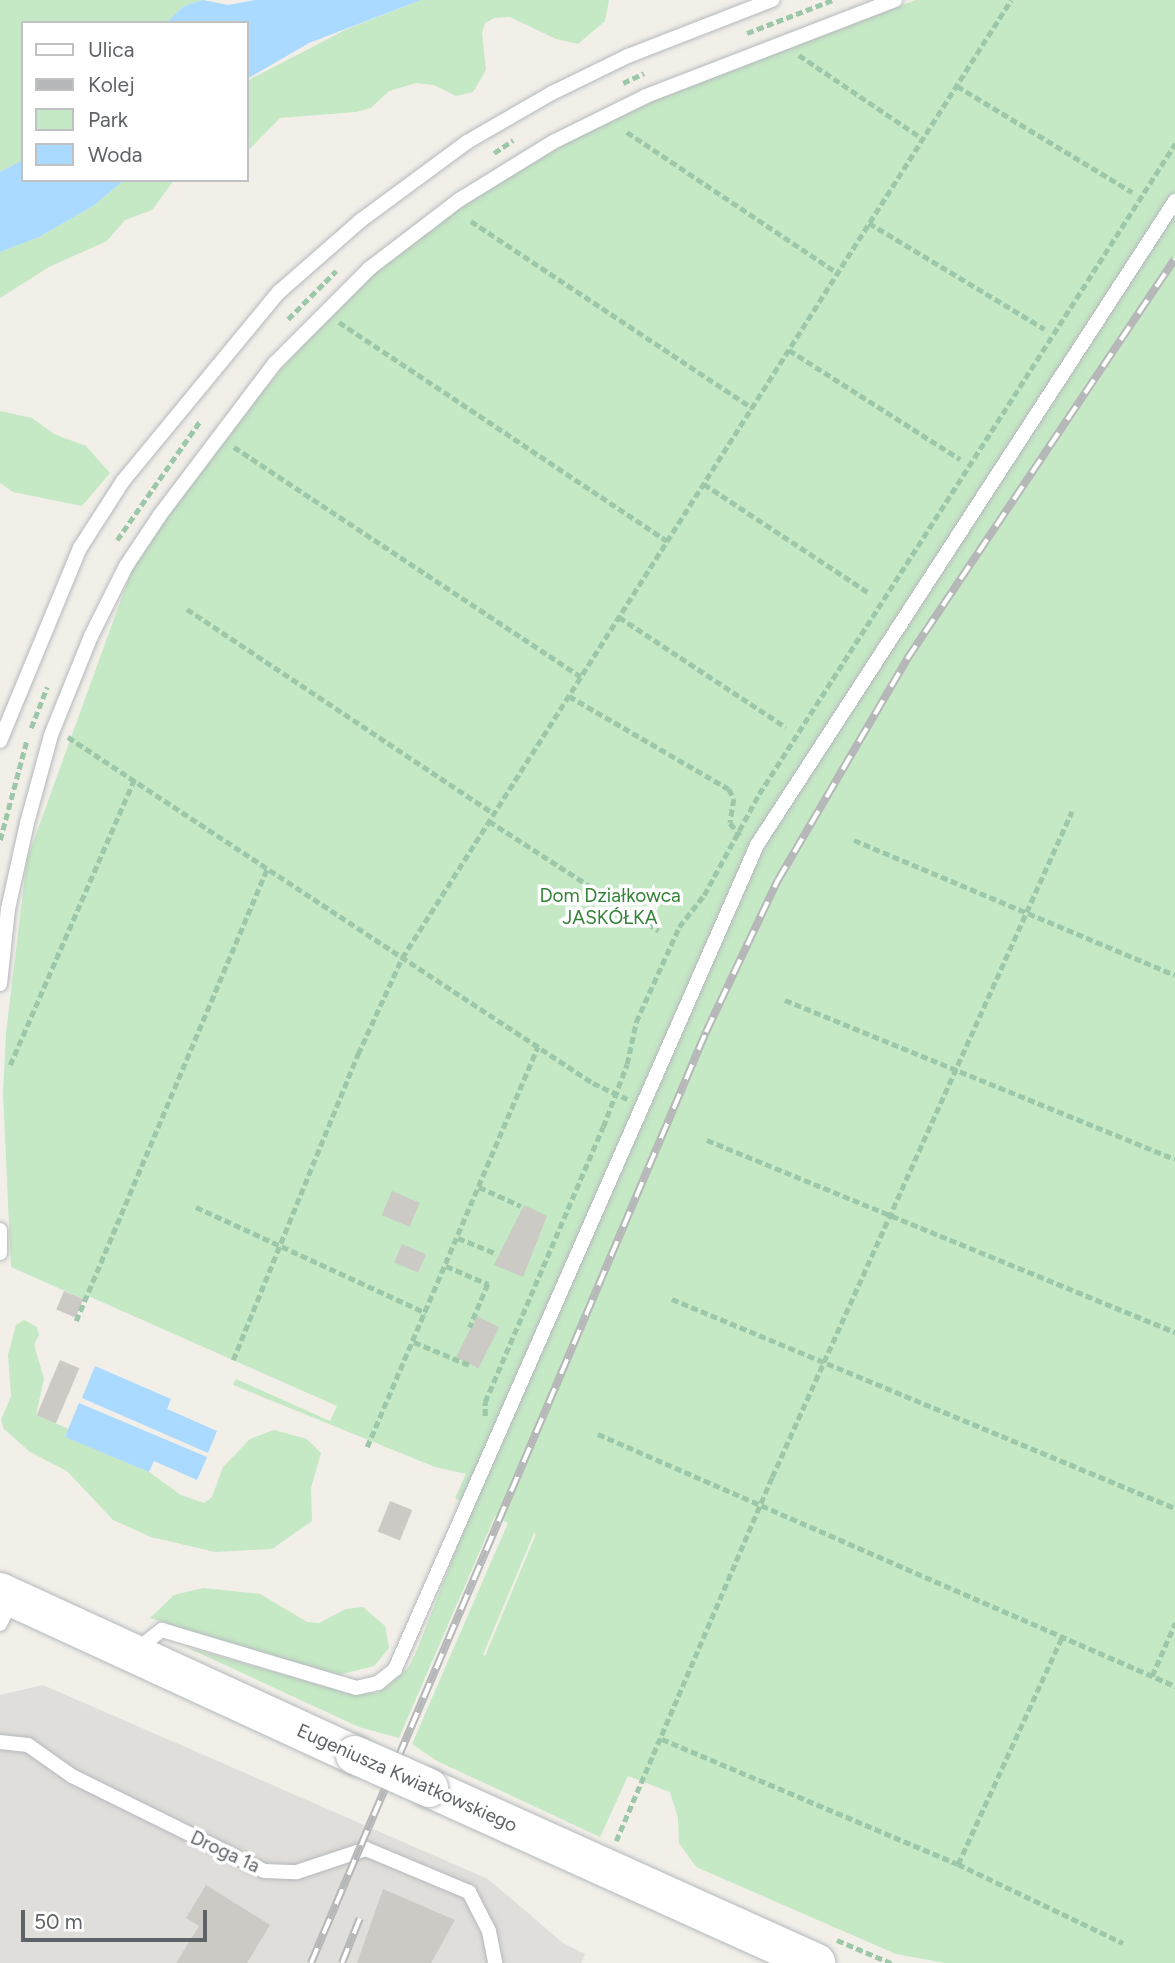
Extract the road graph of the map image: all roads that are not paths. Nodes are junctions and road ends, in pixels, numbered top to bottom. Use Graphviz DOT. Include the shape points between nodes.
graph roads {
  1 [pos="772,0"];
  2 [pos="895,0"];
  3 [pos="1175,201"];
  4 [pos="0,741"];
  5 [pos="0,984"];
  6 [pos="0,1230"];
  7 [pos="0,1253"];
  8 [pos="4,1604"];
  9 [pos="132,1653"];
  10 [pos="0,1742"];
  11 [pos="495,1963"];
  12 [pos="816,1963"];
  1 -- 4 [label="lane" via="628,56 467,142 360,221 279,292 122,481 80,548"];
  2 -- 5 [label="lane" via="646,96 554,142 459,200 370,268 275,363 160,515 126,566 92,636 51,735 27,823 8,909"];
  3 -- 9 [label="lane" via="757,845 395,1669 378,1682 356,1688 162,1630"];
  6 -- 7 [label="lane"];
  8 -- 9 [label="main road, Eugeniusza Kwiatkowskiego"];
  9 -- 12 [label="main road, Eugeniusza Kwiatkowskiego, bridge"];
  10 -- 11 [label="lane, Droga 1a" via="28,1745 72,1776 264,1871 296,1872 366,1849 470,1892 489,1931"];
}
